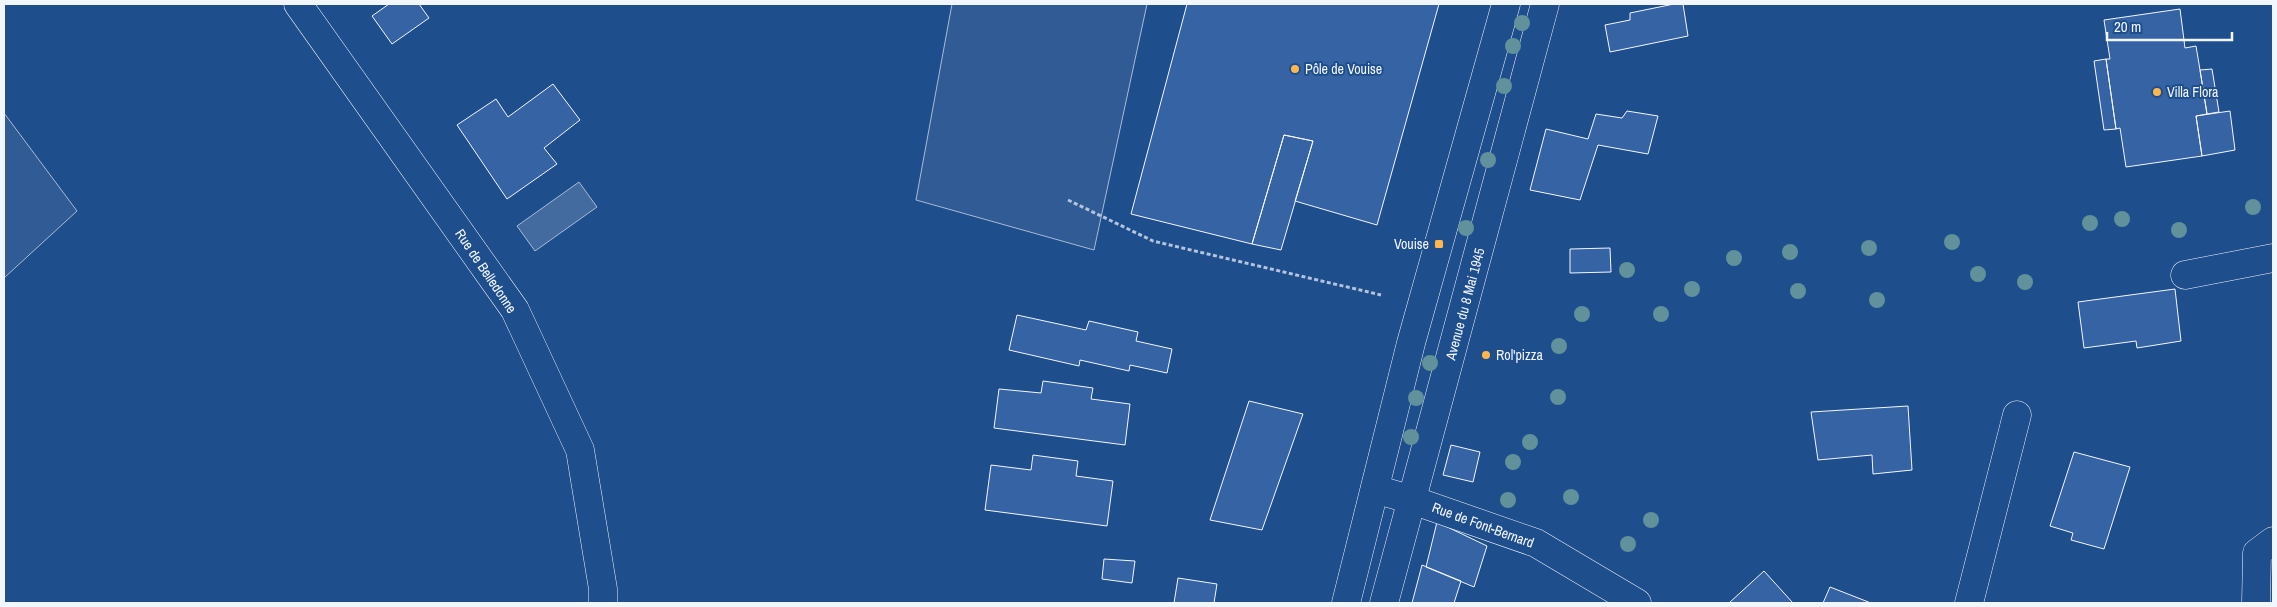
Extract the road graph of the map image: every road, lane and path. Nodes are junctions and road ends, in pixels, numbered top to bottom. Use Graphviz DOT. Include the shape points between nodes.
graph roads {
  1 [pos="298,4"];
  2 [pos="1506,4"];
  3 [pos="1545,4"];
  4 [pos="1068,200"];
  5 [pos="2273,258"];
  6 [pos="2185,275"];
  7 [pos="1381,296"];
  8 [pos="2017,415"];
  9 [pos="1375,489"];
  10 [pos="1412,500"];
  11 [pos="2273,540"];
  12 [pos="603,603"];
  13 [pos="1346,603"];
  14 [pos="1384,603"];
  15 [pos="1637,603"];
  16 [pos="1969,603"];
  17 [pos="2256,603"];
  1 -- 12 [label="main road, Rue de Belledonne" via="515,310 580,450"];
  2 -- 9 [label="main road" via="1411,343"];
  3 -- 10 [label="main road, Avenue du 8 Mai 1945"];
  4 -- 7 [label="path" via="1153,241"];
  5 -- 6 [label="main road"];
  8 -- 16 [label="main road"];
  9 -- 10 [label="main road, Rue de Font-Bernard"];
  9 -- 13 [label="main road"];
  10 -- 14 [label="main road, Avenue du 8 Mai 1945"];
  10 -- 15 [label="main road, Rue de Font-Bernard" via="1536,543"];
  11 -- 17 [label="main road" via="2257,552"];
}
